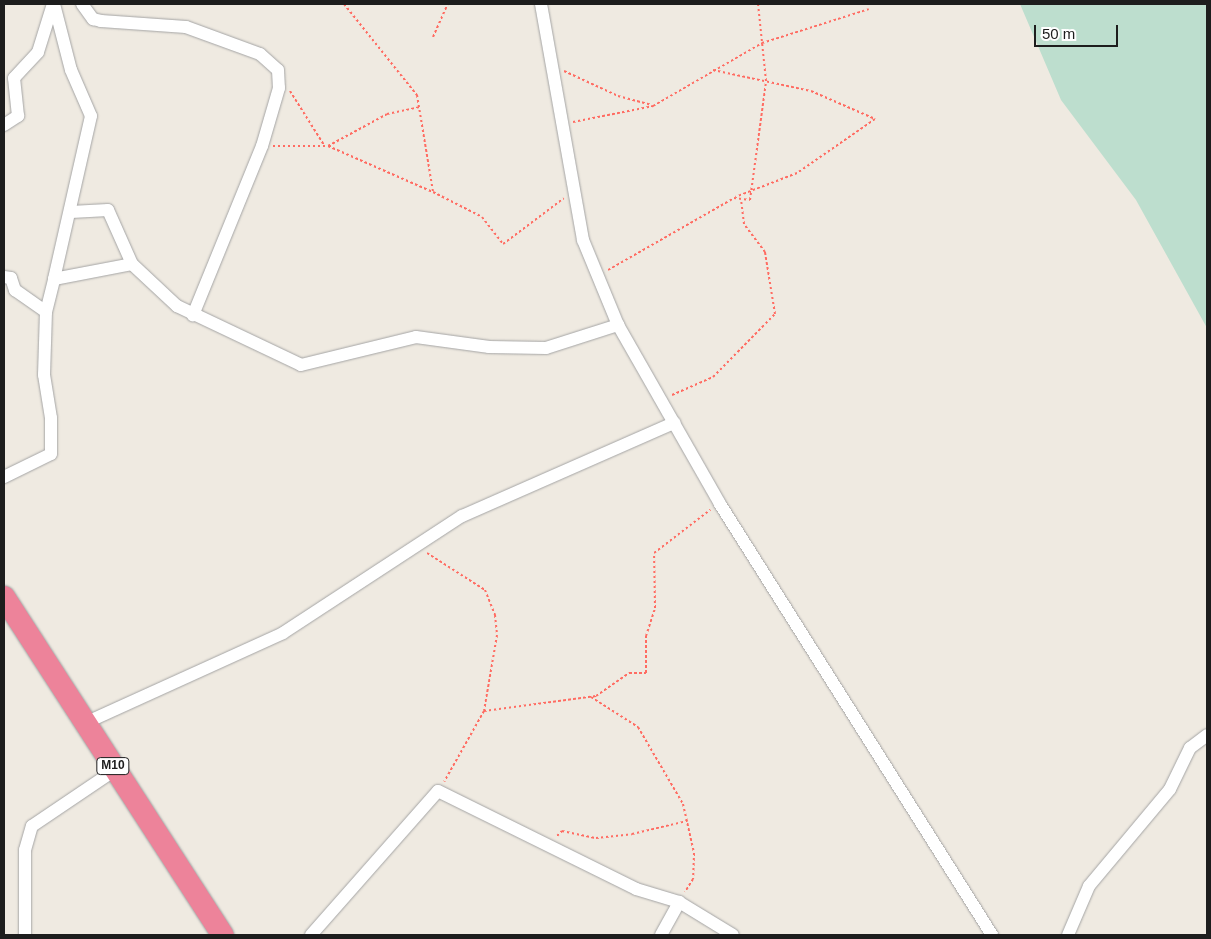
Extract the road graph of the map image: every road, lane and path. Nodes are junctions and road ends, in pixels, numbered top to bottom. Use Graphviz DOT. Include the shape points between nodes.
graph roads {
  1 [pos="53,4"];
  2 [pos="82,4"];
  3 [pos="344,4"];
  4 [pos="448,4"];
  5 [pos="541,4"];
  6 [pos="758,4"];
  7 [pos="869,9"];
  8 [pos="433,37"];
  9 [pos="762,43"];
  10 [pos="550,57"];
  11 [pos="713,70"];
  12 [pos="280,76"];
  13 [pos="766,81"];
  14 [pos="653,106"];
  15 [pos="419,107"];
  16 [pos="563,124"];
  17 [pos="4,125"];
  18 [pos="324,145"];
  19 [pos="262,146"];
  20 [pos="328,146"];
  21 [pos="575,190"];
  22 [pos="434,192"];
  23 [pos="752,192"];
  24 [pos="734,198"];
  25 [pos="741,199"];
  26 [pos="71,212"];
  27 [pos="132,264"];
  28 [pos="4,277"];
  29 [pos="596,278"];
  30 [pos="54,279"];
  31 [pos="46,312"];
  32 [pos="193,315"];
  33 [pos="618,325"];
  34 [pos="660,398"];
  35 [pos="674,423"];
  36 [pos="4,477"];
  37 [pos="720,504"];
  38 [pos="414,545"];
  39 [pos="4,597"];
  40 [pos="591,697"];
  41 [pos="484,711"];
  42 [pos="85,723"];
  43 [pos="1207,735"];
  44 [pos="115,770"];
  45 [pos="438,791"];
  46 [pos="687,821"];
  47 [pos="546,846"];
  48 [pos="679,902"];
  49 [pos="26,935"];
  50 [pos="223,935"];
  51 [pos="311,935"];
  52 [pos="661,935"];
  53 [pos="733,935"];
  54 [pos="992,935"];
  55 [pos="1068,935"];
  1 -- 17 [label="street" via="38,52 14,78 18,116"];
  1 -- 26 [label="street" via="71,70 91,116"];
  2 -- 12 [label="street" via="93,19 186,27 260,54"];
  3 -- 15 [label="path" via="415,91"];
  4 -- 8 [label="path"];
  5 -- 10 [label="street"];
  6 -- 9 [label="path"];
  7 -- 9 [label="path"];
  9 -- 11 [label="path"];
  9 -- 13 [label="path"];
  10 -- 14 [label="path" via="563,71 618,96"];
  10 -- 16 [label="street"];
  11 -- 13 [label="path"];
  11 -- 14 [label="path"];
  12 -- 18 [label="path"];
  12 -- 19 [label="street"];
  13 -- 23 [label="path" via="753,158"];
  13 -- 23 [label="path" via="844,102 875,118 797,174"];
  14 -- 16 [label="path"];
  15 -- 20 [label="path" via="387,114"];
  15 -- 22 [label="path"];
  16 -- 21 [label="street"];
  18 -- 19 [label="path"];
  18 -- 20 [label="path"];
  19 -- 32 [label="street"];
  20 -- 22 [label="path"];
  21 -- 22 [label="path" via="533,218 506,244 482,217"];
  21 -- 29 [label="street"];
  23 -- 24 [label="path"];
  23 -- 25 [label="path" via="750,200"];
  24 -- 25 [label="path"];
  24 -- 29 [label="path"];
  25 -- 34 [label="path" via="744,224 766,252 775,314 713,377 686,392"];
  26 -- 27 [label="street" via="108,210"];
  26 -- 30 [label="street"];
  27 -- 30 [label="street"];
  27 -- 32 [label="street" via="177,306"];
  28 -- 31 [label="street" via="11,278 15,290"];
  29 -- 33 [label="street"];
  30 -- 31 [label="street"];
  31 -- 36 [label="street" via="44,375 52,418 51,454"];
  32 -- 33 [label="street" via="301,365 416,337 489,347 546,348"];
  33 -- 34 [label="street"];
  34 -- 35 [label="street"];
  35 -- 37 [label="street"];
  35 -- 38 [label="street" via="517,490"];
  37 -- 40 [label="path" via="654,553 655,608 646,636 646,673 629,673"];
  37 -- 54 [label="street"];
  38 -- 41 [label="path" via="485,590 492,600 497,635"];
  38 -- 42 [label="street" via="288,630"];
  39 -- 42 [label="highway, M10"];
  40 -- 41 [label="path"];
  40 -- 46 [label="path" via="638,727 650,741 683,804"];
  41 -- 45 [label="path"];
  42 -- 44 [label="highway, M10"];
  43 -- 55 [label="street" via="1190,748 1165,796 1090,886"];
  44 -- 49 [label="street" via="32,826 25,850"];
  44 -- 50 [label="highway, M10"];
  45 -- 47 [label="street"];
  45 -- 51 [label="street"];
  46 -- 47 [label="path" via="596,838 562,831"];
  46 -- 48 [label="path" via="694,853 694,879"];
  47 -- 48 [label="street" via="636,889"];
  48 -- 52 [label="street"];
  48 -- 53 [label="street"];
}
